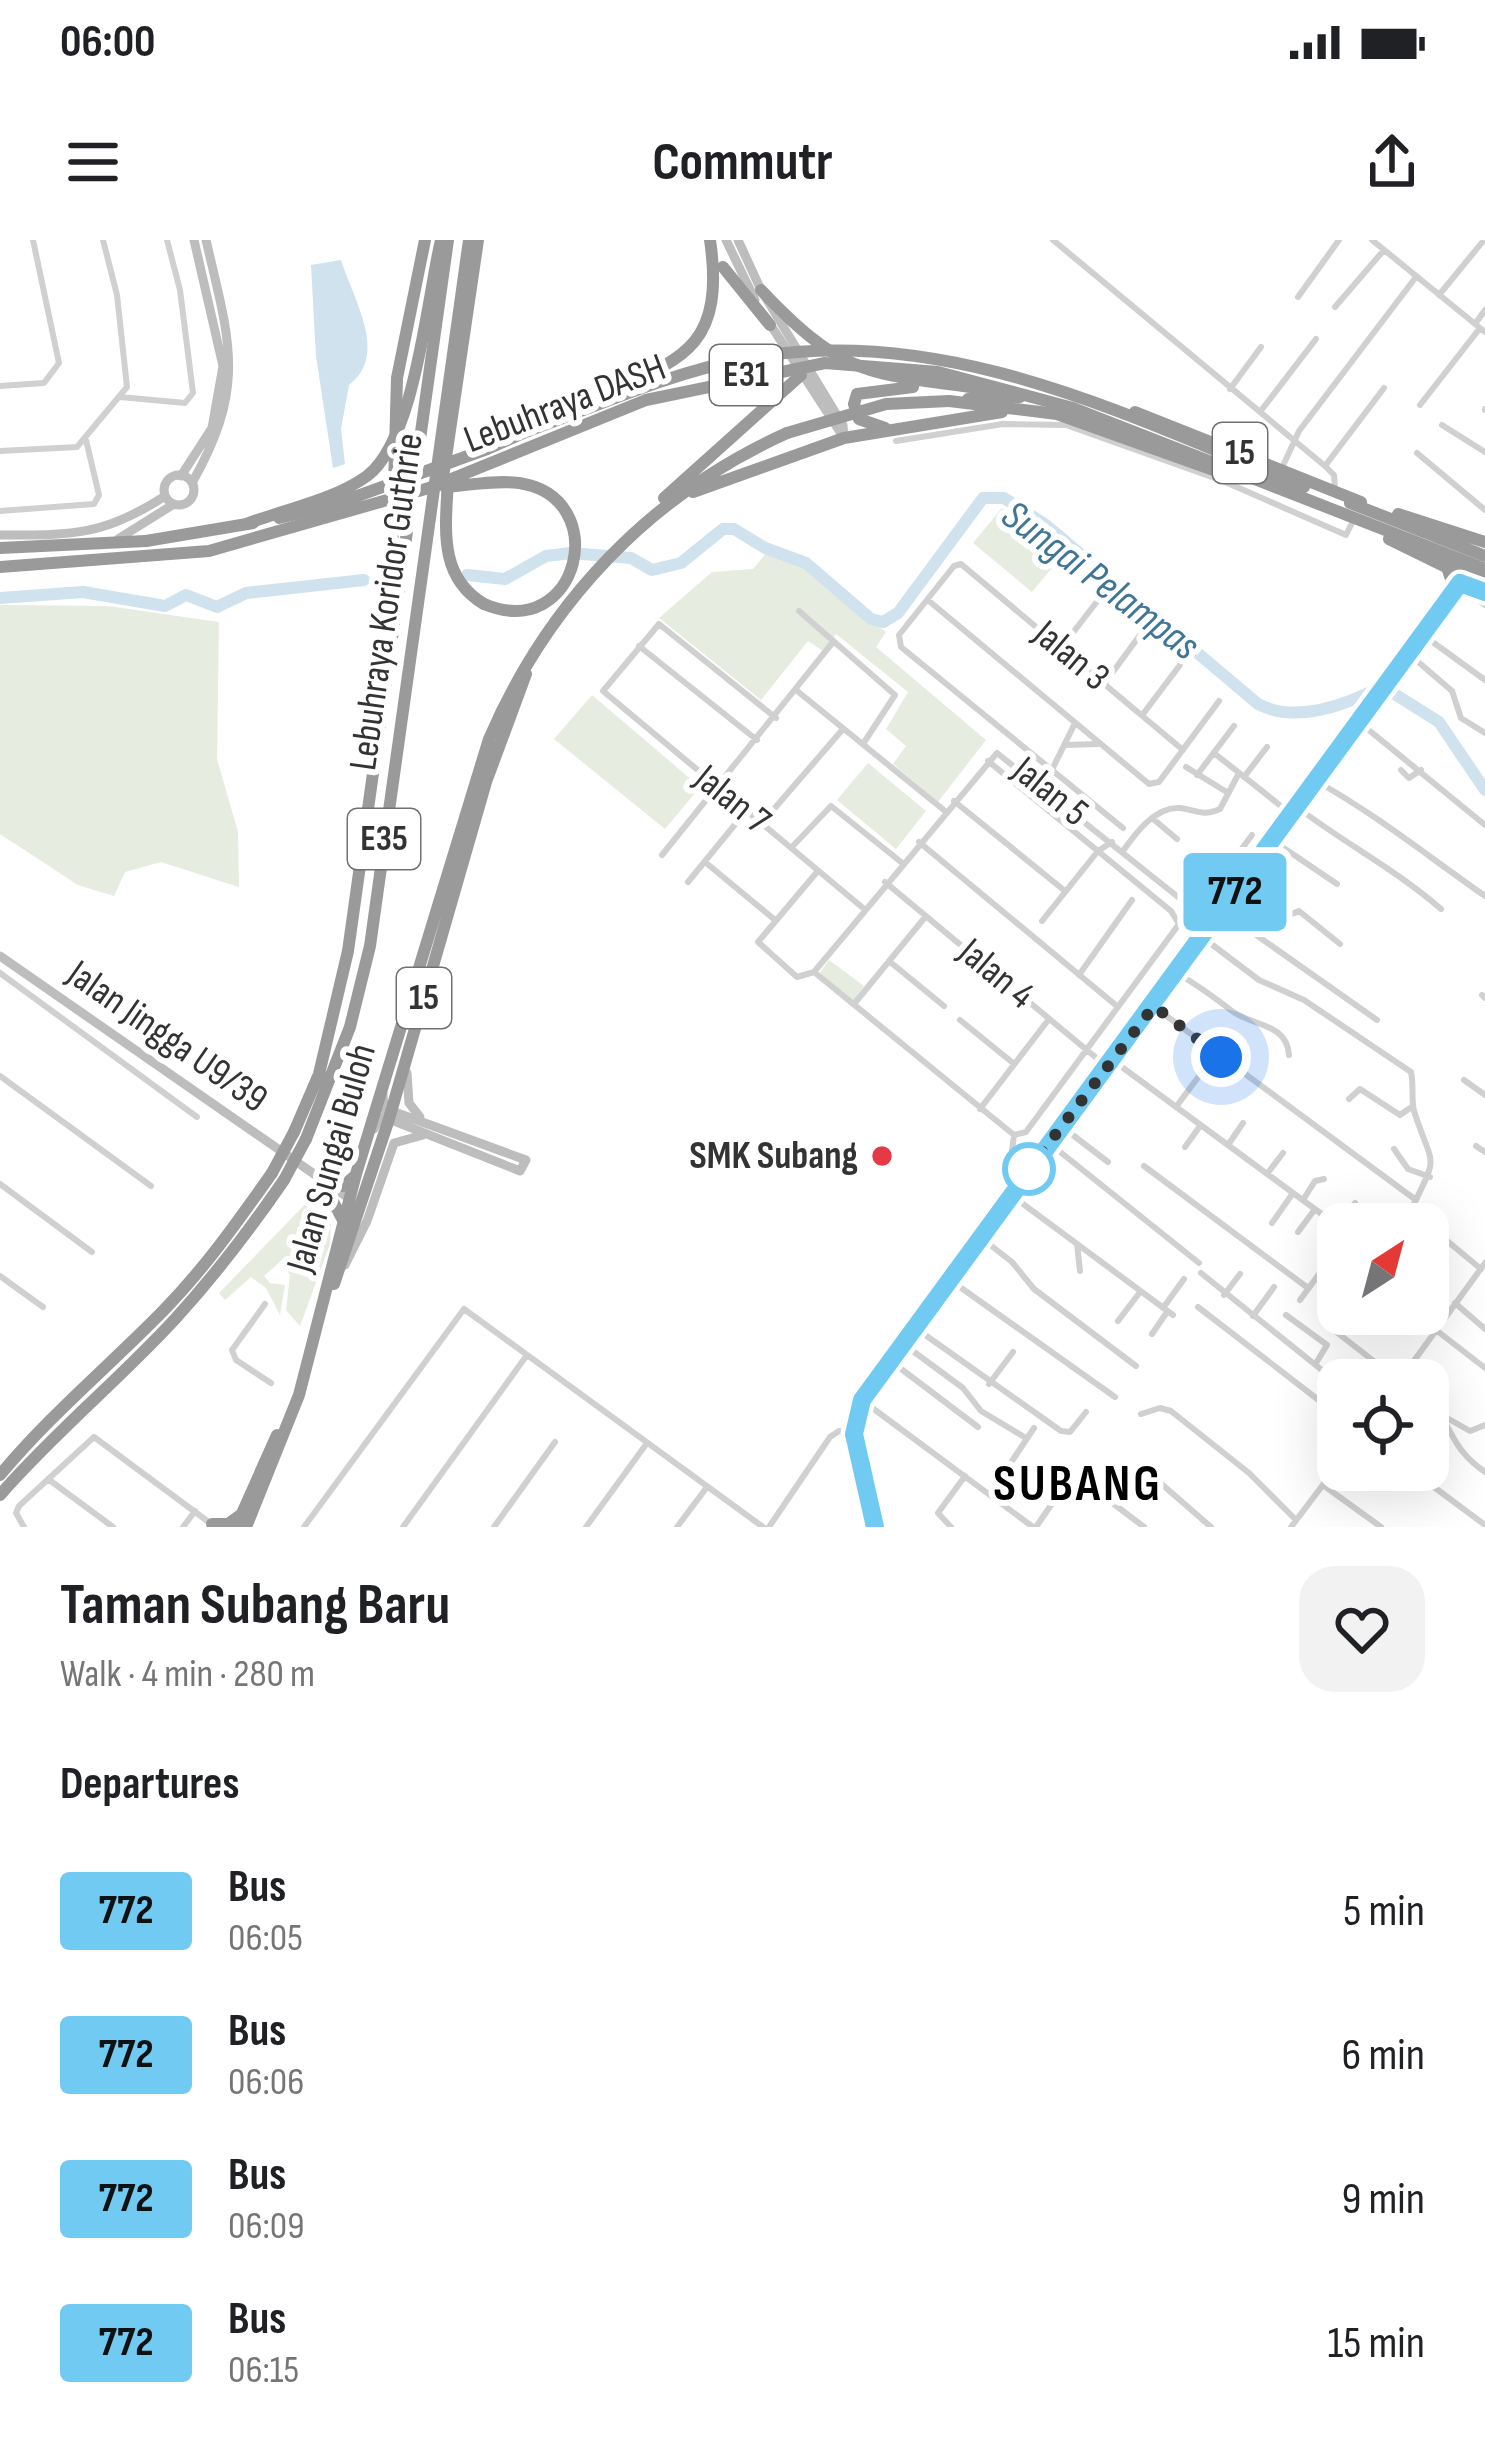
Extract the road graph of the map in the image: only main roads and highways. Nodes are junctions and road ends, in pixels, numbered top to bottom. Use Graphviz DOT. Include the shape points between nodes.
graph roads {
  1 [pos="425,240"];
  2 [pos="444,240"];
  3 [pos="473,240"];
  4 [pos="710,240"];
  5 [pos="723,267"];
  6 [pos="761,290"];
  7 [pos="770,325"];
  8 [pos="801,375"];
  9 [pos="938,386"];
  10 [pos="1009,403"];
  11 [pos="528,431"];
  12 [pos="894,434"];
  13 [pos="451,435"];
  14 [pos="429,488"];
  15 [pos="672,500"];
  16 [pos="653,514"];
  17 [pos="1349,514"];
  18 [pos="246,524"];
  19 [pos="1485,548"];
  20 [pos="0,549"];
  21 [pos="424,559"];
  22 [pos="1442,559"];
  23 [pos="0,567"];
  24 [pos="1485,572"];
  25 [pos="1458,587"];
  26 [pos="1485,589"];
  27 [pos="532,656"];
  28 [pos="391,658"];
  29 [pos="300,1136"];
  30 [pos="356,1174"];
  31 [pos="278,1176"];
  32 [pos="366,1194"];
  33 [pos="351,1202"];
  34 [pos="345,1225"];
  35 [pos="351,1243"];
  36 [pos="312,1339"];
  37 [pos="302,1372"];
  38 [pos="0,1474"];
  39 [pos="0,1495"];
  40 [pos="244,1510"];
  41 [pos="214,1526"];
  42 [pos="236,1527"];
  43 [pos="246,1527"];
  1 -- 28 [label="highway" via="397,378"];
  2 -- 18 [label="highway, bridge" via="386,457 357,483"];
  2 -- 28 [label="highway, Lebuhraya Koridor Guthrie / E35"];
  3 -- 13 [label="highway"];
  3 -- 21 [label="highway, Lebuhraya Koridor Guthrie / E35"];
  4 -- 11 [label="highway, bridge" via="712,316 692,346"];
  5 -- 7 [label="highway"];
  6 -- 9 [label="highway" via="849,365"];
  8 -- 16 [label="highway"];
  9 -- 10 [label="highway" via="985,389"];
  9 -- 12 [label="highway" via="857,394 860,419"];
  10 -- 12 [label="highway" via="982,418"];
  10 -- 15 [label="highway, Jalan Sungai Buloh / 15, bridge" via="886,404 787,433"];
  10 -- 17 [label="highway, Jalan Sungai Buloh / 15"];
  10 -- 19 [label="highway, Jalan Sungai Buloh / 15" via="1125,409"];
  11 -- 17 [label="highway, Lebuhraya DASH / E31, bridge" via="746,358 819,350 906,354 1055,386"];
  11 -- 18 [label="highway, Lebuhraya DASH / E31, bridge" via="314,511"];
  12 -- 15 [label="highway" via="844,438"];
  13 -- 14 [label="highway, bridge" via="445,546 460,584 511,612 553,597 572,572 577,539 552,497 520,483"];
  13 -- 21 [label="highway"];
  14 -- 17 [label="highway, Lebuhraya DASH / E31, bridge" via="646,400 825,363 938,372 1017,391"];
  14 -- 23 [label="highway, Lebuhraya DASH / E31, bridge" via="209,551"];
  15 -- 16 [label="highway, Jalan Sungai Buloh / 15"];
  16 -- 27 [label="highway, Jalan Sungai Buloh / 15" via="588,578"];
  17 -- 19 [label="highway, bridge"];
  17 -- 22 [label="highway, Jalan Sungai Buloh / 15"];
  17 -- 24 [label="highway, Lebuhraya DASH / E31, bridge"];
  17 -- 26 [label="highway, bridge"];
  18 -- 20 [label="highway, Lebuhraya DASH / E31, bridge" via="165,540"];
  21 -- 29 [label="highway, Lebuhraya Koridor Guthrie / E35" via="370,946 350,1027"];
  22 -- 24 [label="highway, Jalan Sungai Buloh / 15"];
  22 -- 25 [label="highway"];
  27 -- 30 [label="highway, Jalan Sungai Buloh / 15" via="489,739"];
  27 -- 32 [label="highway, Jalan Sungai Buloh / 15" via="486,782"];
  28 -- 29 [label="highway, Lebuhraya Koridor Guthrie / E35" via="334,1023"];
  29 -- 31 [label="highway, Lebuhraya Koridor Guthrie / E35, bridge"];
  30 -- 33 [label="highway, Jalan Sungai Buloh / 15"];
  30 -- 34 [label="highway" via="328,1186"];
  31 -- 38 [label="highway, Lebuhraya Koridor Guthrie / E35" via="165,1310"];
  31 -- 39 [label="highway, Lebuhraya Koridor Guthrie / E35" via="232,1254"];
  32 -- 33 [label="highway"];
  32 -- 35 [label="highway, Jalan Sungai Buloh / 15"];
  33 -- 34 [label="highway, Jalan Sungai Buloh / 15"];
  33 -- 35 [label="highway"];
  34 -- 36 [label="highway, Jalan Sungai Buloh / 15"];
  35 -- 36 [label="highway, Jalan Sungai Buloh / 15"];
  36 -- 37 [label="highway, Jalan Sungai Buloh / 15"];
  37 -- 40 [label="highway, Jalan Sungai Buloh / 15"];
  37 -- 43 [label="highway, Jalan Sungai Buloh / 15" via="285,1438"];
  40 -- 41 [label="highway"];
  40 -- 42 [label="highway, Jalan Sungai Buloh / 15"];
}
